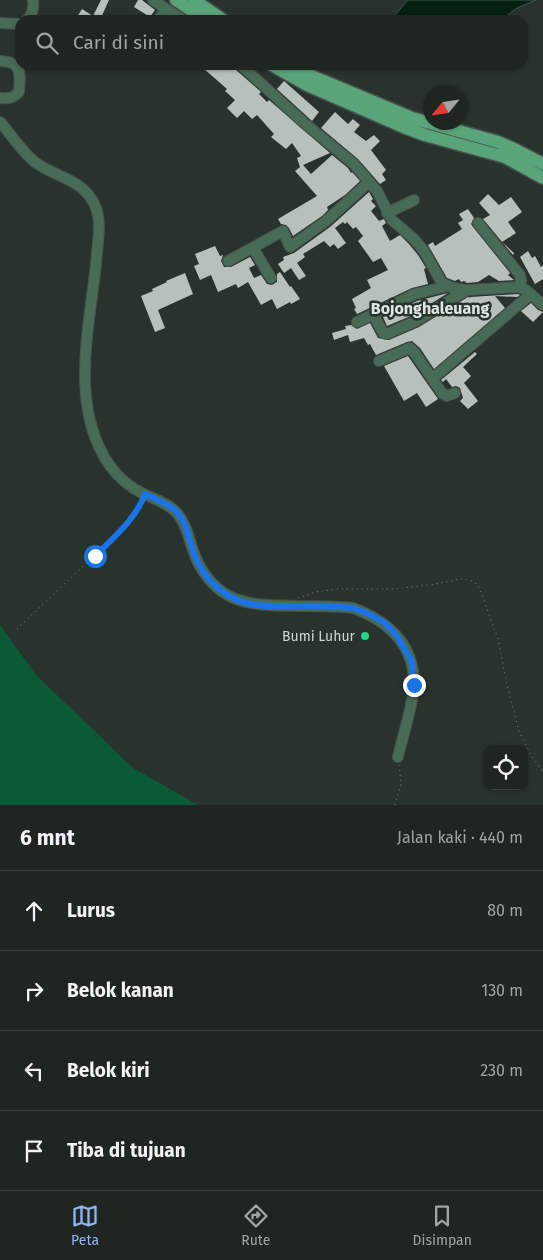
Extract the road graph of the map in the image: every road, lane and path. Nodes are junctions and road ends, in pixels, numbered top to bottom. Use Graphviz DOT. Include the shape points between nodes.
graph roads {
  1 [pos="34,0"];
  2 [pos="153,0"];
  3 [pos="176,0"];
  4 [pos="194,0"];
  5 [pos="166,9"];
  6 [pos="32,15"];
  7 [pos="162,15"];
  8 [pos="175,15"];
  9 [pos="198,15"];
  10 [pos="216,15"];
  11 [pos="0,23"];
  12 [pos="15,24"];
  13 [pos="0,61"];
  14 [pos="15,64"];
  15 [pos="19,70"];
  16 [pos="246,70"];
  17 [pos="281,70"];
  18 [pos="302,70"];
  19 [pos="0,98"];
  20 [pos="0,122"];
  21 [pos="543,164"];
  22 [pos="543,178"];
  23 [pos="370,182"];
  24 [pos="414,200"];
  25 [pos="387,213"];
  26 [pos="478,223"];
  27 [pos="253,248"];
  28 [pos="228,261"];
  29 [pos="270,278"];
  30 [pos="448,286"];
  31 [pos="519,287"];
  32 [pos="467,290"];
  33 [pos="531,294"];
  34 [pos="543,305"];
  35 [pos="373,314"];
  36 [pos="357,322"];
  37 [pos="379,361"];
  38 [pos="432,378"];
  39 [pos="455,392"];
  40 [pos="145,494"];
  41 [pos="292,606"];
  42 [pos="17,629"];
  43 [pos="398,757"];
  44 [pos="543,772"];
  45 [pos="395,805"];
  1 -- 6 [label="street"];
  2 -- 5 [label="street"];
  3 -- 9 [label="main road"];
  4 -- 10 [label="main road"];
  5 -- 7 [label="street"];
  5 -- 8 [label="street"];
  11 -- 12 [label="street"];
  13 -- 14 [label="street"];
  15 -- 19 [label="street" via="18,92 8,99"];
  16 -- 23 [label="street" via="303,122 341,151"];
  17 -- 22 [label="main road" via="307,85 406,128 505,157"];
  18 -- 21 [label="main road" via="412,118 498,142"];
  20 -- 40 [label="street" via="33,160 82,188 97,210 97,250 86,361 87,405 98,444 111,468 124,482"];
  23 -- 25 [label="street" via="378,191"];
  23 -- 27 [label="street" via="326,221 290,247 282,231"];
  24 -- 25 [label="street"];
  25 -- 30 [label="street" via="424,251 438,278"];
  26 -- 31 [label="street" via="520,275"];
  27 -- 28 [label="street"];
  27 -- 29 [label="street"];
  30 -- 32 [label="street"];
  30 -- 35 [label="street" via="415,294"];
  31 -- 32 [label="street"];
  31 -- 33 [label="street"];
  32 -- 35 [label="street" via="416,321 387,334 383,333"];
  33 -- 34 [label="street"];
  33 -- 38 [label="street"];
  35 -- 36 [label="street"];
  37 -- 38 [label="street" via="410,348"];
  38 -- 39 [label="street" via="444,395"];
  40 -- 41 [label="street" via="178,514 200,568 223,592 252,605"];
  40 -- 42 [label="path" via="140,506 118,533"];
  41 -- 43 [label="street" via="353,608 385,623 397,636 412,662 414,685"];
  41 -- 44 [label="path" via="299,596 327,590 393,589 461,579 473,581 479,587 498,639 520,731"];
  43 -- 45 [label="path" via="401,784"];
}
